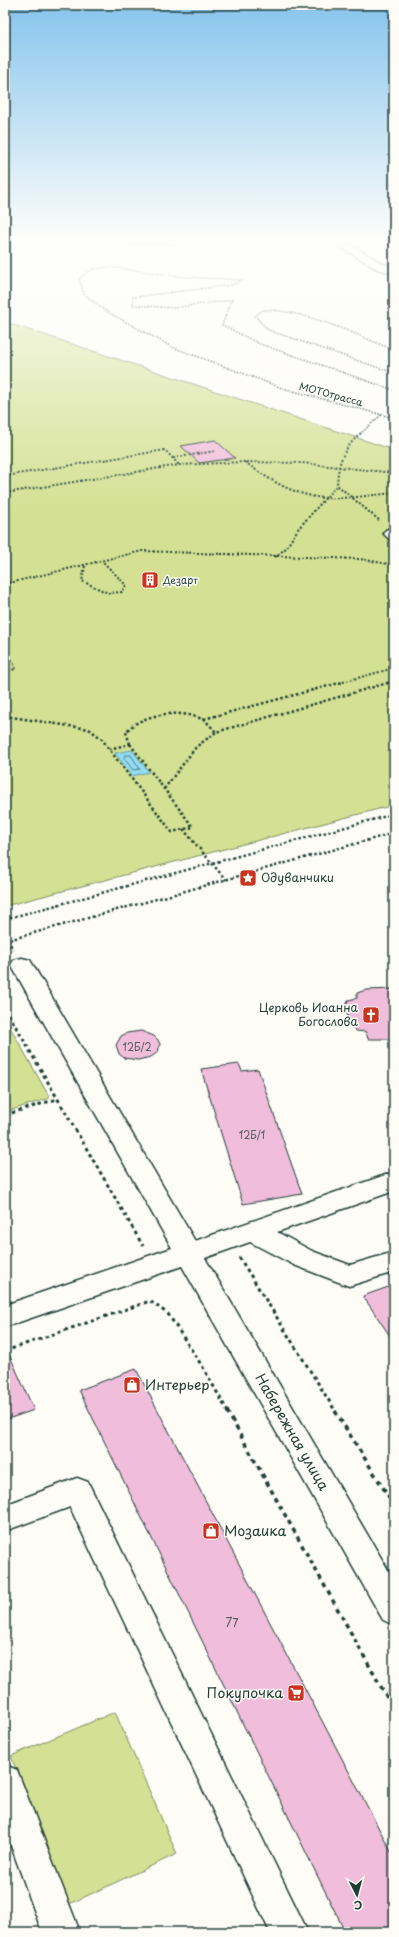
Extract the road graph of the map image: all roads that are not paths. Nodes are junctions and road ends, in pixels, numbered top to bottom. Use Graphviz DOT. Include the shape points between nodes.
graph roads {
  1 [pos="22,965"];
  2 [pos="394,1181"];
  3 [pos="240,1236"];
  4 [pos="189,1254"];
  5 [pos="394,1262"];
  6 [pos="5,1316"];
  7 [pos="5,1518"];
  8 [pos="394,1610"];
  9 [pos="5,1782"];
  10 [pos="61,1932"];
  11 [pos="289,1932"];
  1 -- 4 [label="street, Набережная улица"];
  2 -- 3 [label="street"];
  3 -- 4 [label="street"];
  3 -- 5 [label="street" via="349,1276"];
  4 -- 6 [label="street"];
  4 -- 8 [label="street, Набережная улица"];
  7 -- 11 [label="street" via="77,1491"];
  9 -- 10 [label="street"];
}
